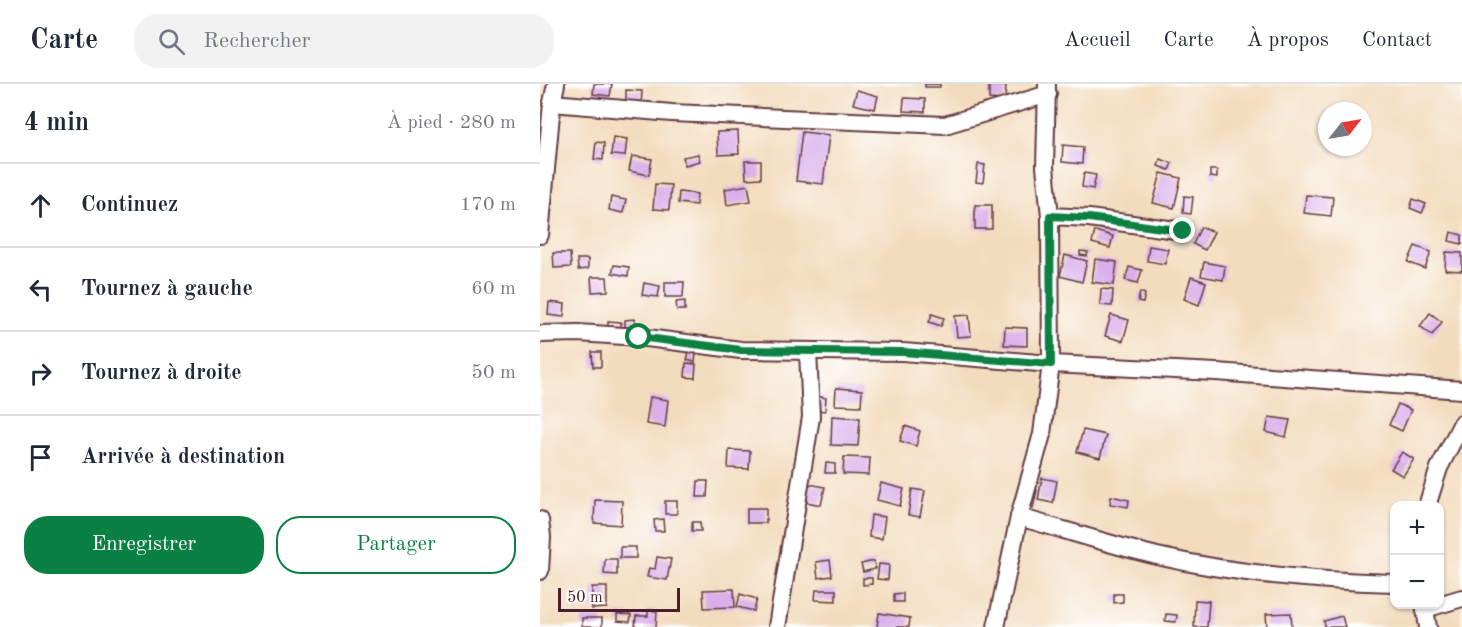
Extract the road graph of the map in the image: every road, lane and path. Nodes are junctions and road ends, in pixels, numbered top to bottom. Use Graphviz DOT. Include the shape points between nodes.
graph roads {
  1 [pos="556,84"];
  2 [pos="1048,89"];
  3 [pos="552,103"];
  4 [pos="1050,216"];
  5 [pos="1183,231"];
  6 [pos="540,235"];
  7 [pos="540,334"];
  8 [pos="808,351"];
  9 [pos="1051,364"];
  10 [pos="1462,390"];
  11 [pos="1462,423"];
  12 [pos="1429,501"];
  13 [pos="1019,518"];
  14 [pos="540,520"];
  15 [pos="540,571"];
  16 [pos="1390,583"];
  17 [pos="1462,598"];
  18 [pos="1444,602"];
  19 [pos="1424,609"];
  20 [pos="777,627"];
  21 [pos="996,627"];
  22 [pos="1428,627"];
  1 -- 3 [label="street"];
  2 -- 3 [label="street" via="945,125 672,113"];
  2 -- 4 [label="street" via="1045,167"];
  3 -- 6 [label="street"];
  4 -- 5 [label="street"];
  4 -- 9 [label="street"];
  7 -- 8 [label="street" via="598,334 741,350"];
  8 -- 9 [label="street" via="903,352"];
  8 -- 20 [label="street" via="811,417"];
  9 -- 10 [label="street"];
  9 -- 13 [label="street" via="1042,434"];
  11 -- 12 [label="street" via="1439,468"];
  13 -- 16 [label="street" via="1158,556 1255,574"];
  13 -- 21 [label="street"];
  14 -- 15 [label="street"];
  17 -- 18 [label="street"];
  19 -- 22 [label="street"];
}
